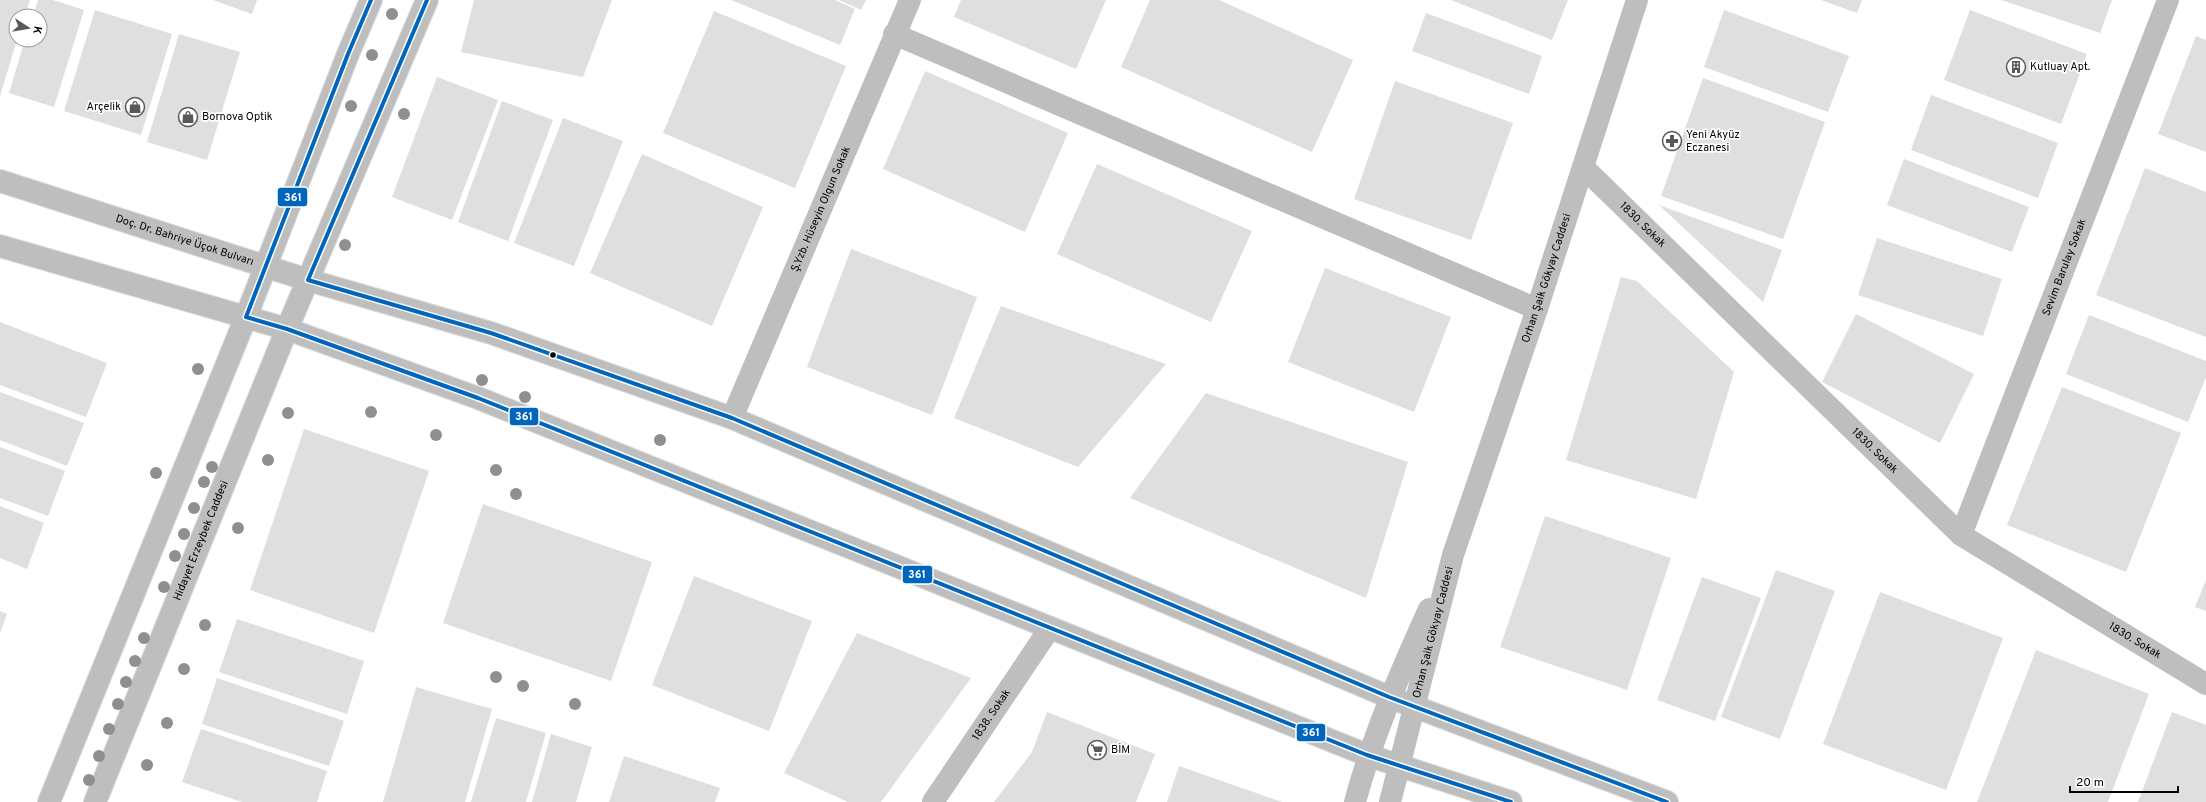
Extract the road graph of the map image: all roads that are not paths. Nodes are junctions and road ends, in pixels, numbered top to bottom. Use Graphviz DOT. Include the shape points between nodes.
graph roads {
  1 [pos="371,0"];
  2 [pos="427,0"];
  3 [pos="910,0"];
  4 [pos="1637,0"];
  5 [pos="2168,0"];
  6 [pos="894,34"];
  7 [pos="1583,167"];
  8 [pos="0,181"];
  9 [pos="0,246"];
  10 [pos="265,266"];
  11 [pos="308,280"];
  12 [pos="1537,309"];
  13 [pos="246,317"];
  14 [pos="287,329"];
  15 [pos="732,418"];
  16 [pos="1961,535"];
  17 [pos="1453,556"];
  18 [pos="1050,628"];
  19 [pos="2206,684"];
  20 [pos="1389,697"];
  21 [pos="1415,706"];
  22 [pos="1368,755"];
  23 [pos="1400,765"];
  24 [pos="49,802"];
  25 [pos="95,802"];
  26 [pos="933,802"];
  27 [pos="1355,802"];
  28 [pos="1390,802"];
  29 [pos="1511,802"];
  30 [pos="1667,802"];
  1 -- 10 [label="main road"];
  2 -- 11 [label="main road, Hidayet Erzeybek Caddesi"];
  3 -- 6 [label="main road, Ş.Yzb. Hüseyin Olgun Sokak"];
  4 -- 7 [label="main road, Orhan Şaik Gökyay Caddesi"];
  5 -- 16 [label="main road, Sevim Barulay Sokak"];
  6 -- 12 [label="main road"];
  6 -- 15 [label="main road, Ş.Yzb. Hüseyin Olgun Sokak"];
  7 -- 12 [label="main road, Orhan Şaik Gökyay Caddesi"];
  7 -- 16 [label="main road, 1830. Sokak"];
  8 -- 10 [label="main road, Doç. Dr. Bahriye Üçok Bulvarı"];
  9 -- 13 [label="main road"];
  10 -- 11 [label="main road, Doç. Dr. Bahriye Üçok Bulvarı"];
  10 -- 13 [label="main road"];
  11 -- 14 [label="main road, Hidayet Erzeybek Caddesi"];
  11 -- 15 [label="main road, Doç. Dr. Bahriye Üçok Bulvarı" via="491,333"];
  12 -- 17 [label="main road, Orhan Şaik Gökyay Caddesi"];
  13 -- 14 [label="main road"];
  13 -- 24 [label="main road"];
  14 -- 18 [label="main road" via="478,398"];
  14 -- 25 [label="main road, Hidayet Erzeybek Caddesi"];
  15 -- 20 [label="main road, Doç. Dr. Bahriye Üçok Bulvarı"];
  16 -- 19 [label="main road, 1830. Sokak"];
  17 -- 20 [label="main road, Orhan Şaik Gökyay Caddesi"];
  17 -- 21 [label="main road, Orhan Şaik Gökyay Caddesi"];
  18 -- 22 [label="main road"];
  18 -- 26 [label="main road, 1838. Sokak"];
  20 -- 21 [label="main road, Doç. Dr. Bahriye Üçok Bulvarı"];
  20 -- 22 [label="main road, Orhan Şaik Gökyay Caddesi"];
  21 -- 23 [label="main road, Orhan Şaik Gökyay Caddesi"];
  21 -- 30 [label="main road, Doç. Dr. Bahriye Üçok Bulvarı"];
  22 -- 23 [label="main road"];
  22 -- 27 [label="main road, Orhan Şaik Gökyay Caddesi"];
  23 -- 28 [label="main road, Orhan Şaik Gökyay Caddesi"];
  23 -- 29 [label="main road"];
}
